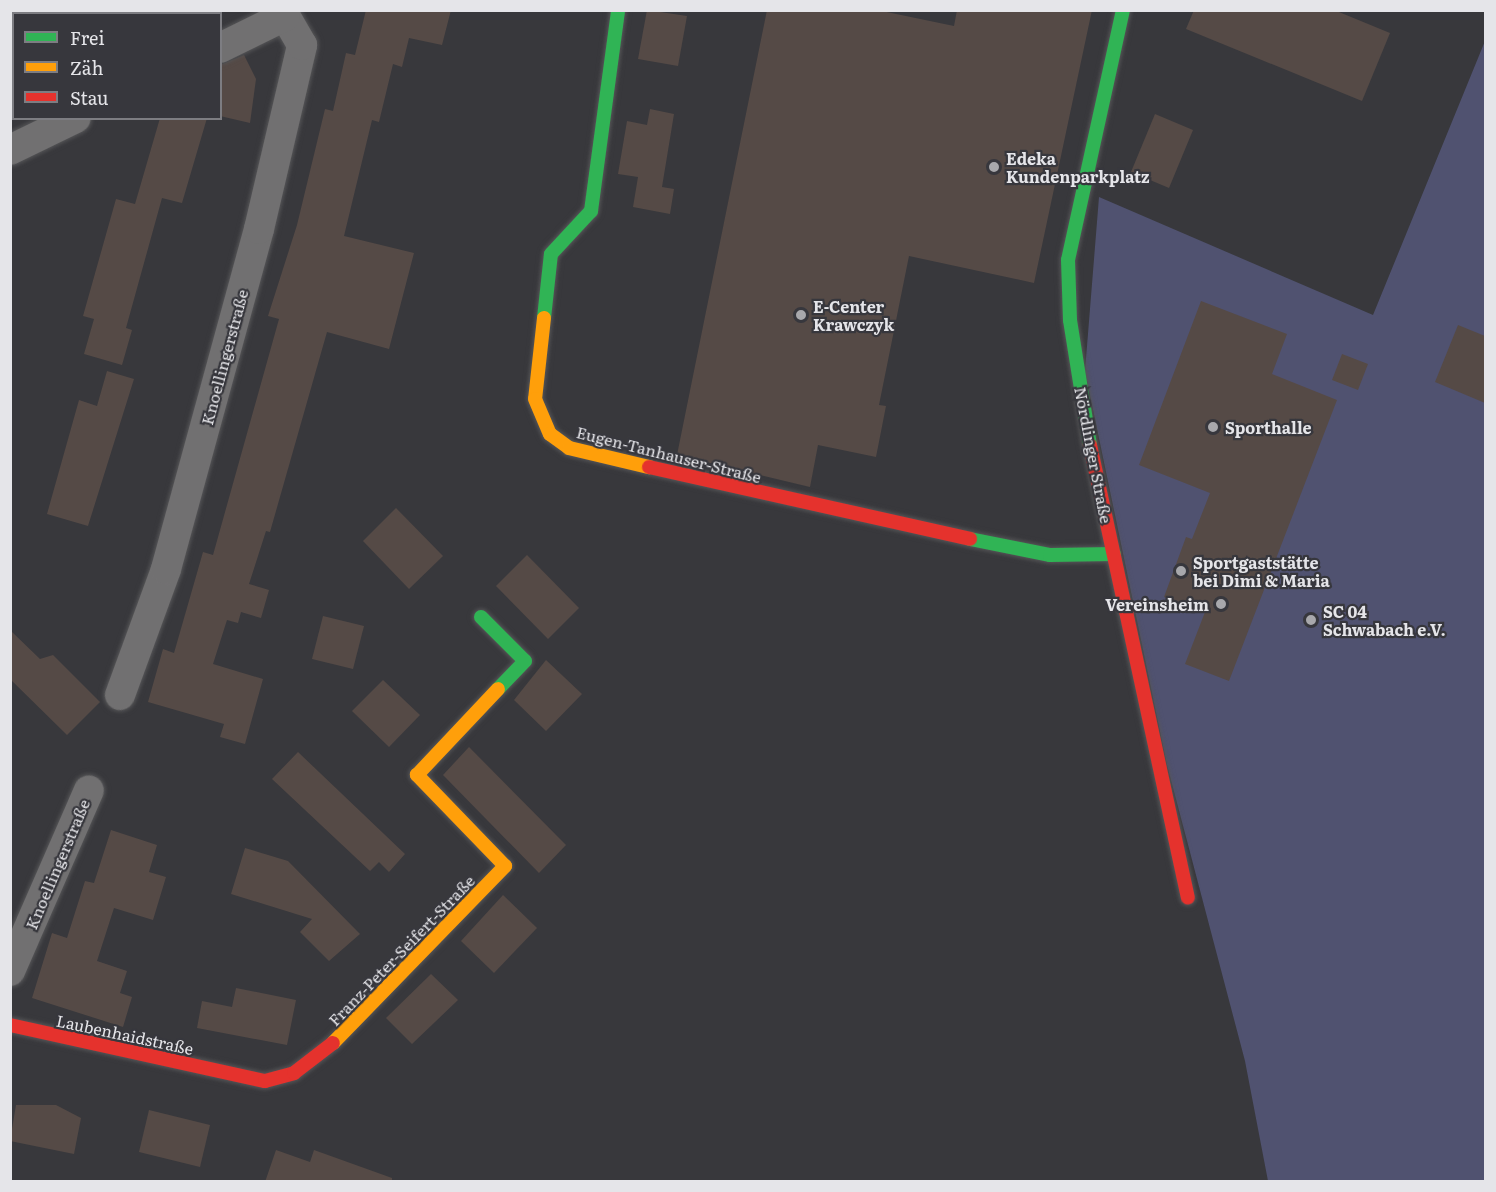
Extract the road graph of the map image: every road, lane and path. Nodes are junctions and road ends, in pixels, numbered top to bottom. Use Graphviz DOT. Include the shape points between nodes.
graph roads {
  1 [pos="618,10"];
  2 [pos="1123,10"];
  3 [pos="222,47"];
  4 [pos="72,120"];
  5 [pos="10,150"];
  6 [pos="1114,554"];
  7 [pos="481,617"];
  8 [pos="120,695"];
  9 [pos="89,790"];
  10 [pos="1188,898"];
  11 [pos="10,971"];
  12 [pos="10,1025"];
  13 [pos="233,1074"];
  1 -- 6 [label="street, Eugen-Tanhauser-Straße" via="591,212 551,254 535,399 550,434 569,448 803,505 1050,555"];
  2 -- 6 [label="street, Nördlinger Straße" via="1068,260 1081,395"];
  3 -- 8 [label="street, Knoellingerstraße" via="285,16 302,45 259,229 166,569"];
  4 -- 5 [label="street"];
  6 -- 10 [label="street, Nördlinger Straße"];
  7 -- 13 [label="street, Franz-Peter-Seifert-Straße" via="525,661 417,775 505,866 410,969 321,1056 294,1074 265,1081"];
  9 -- 11 [label="street, Knoellingerstraße"];
  12 -- 13 [label="street, Laubenhaidstraße"];
}
